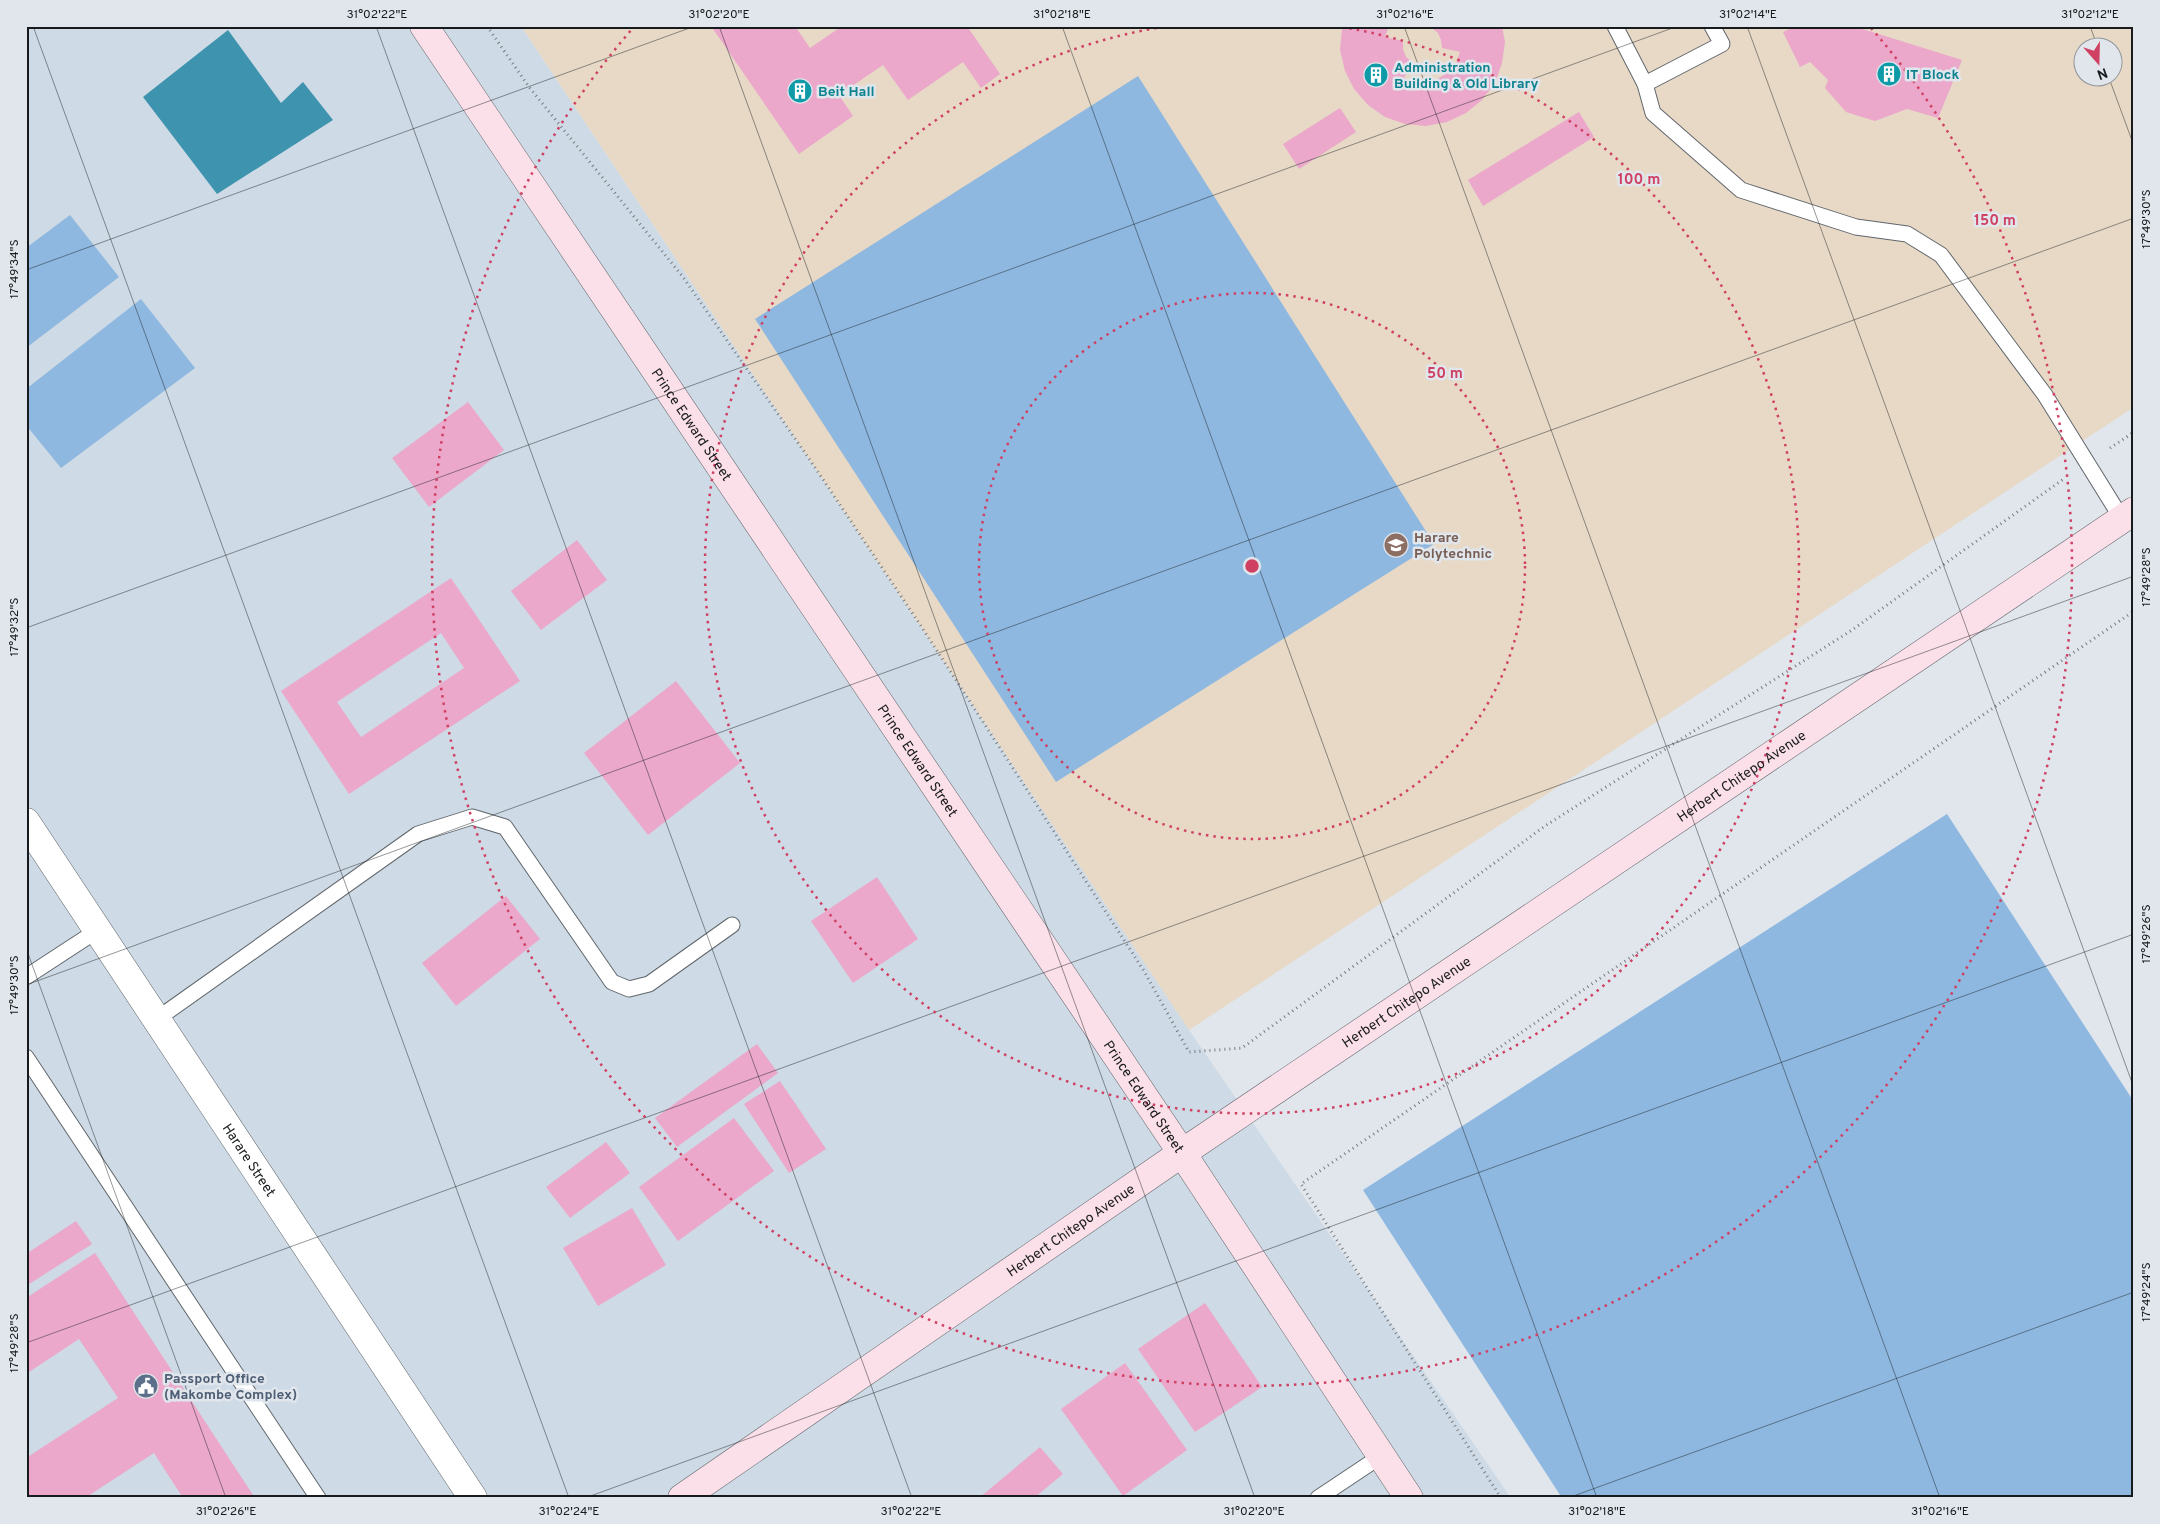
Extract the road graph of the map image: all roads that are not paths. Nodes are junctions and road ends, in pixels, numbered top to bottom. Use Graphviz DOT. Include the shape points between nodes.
graph roads {
  1 [pos="424,26"];
  2 [pos="1615,26"];
  3 [pos="1712,26"];
  4 [pos="1646,84"];
  5 [pos="2128,515"];
  6 [pos="26,822"];
  7 [pos="732,925"];
  8 [pos="98,930"];
  9 [pos="26,977"];
  10 [pos="157,1020"];
  11 [pos="26,1056"];
  12 [pos="1182,1153"];
  13 [pos="1381,1456"];
  14 [pos="318,1498"];
  15 [pos="473,1498"];
  16 [pos="682,1498"];
  17 [pos="1318,1498"];
  18 [pos="1409,1498"];
  1 -- 12 [label="main road, Prince Edward Street"];
  2 -- 4 [label="lane"];
  3 -- 4 [label="lane" via="1722,44"];
  4 -- 5 [label="lane" via="1653,113 1742,190 1856,227 1907,234 1941,255 2045,395 2088,463"];
  5 -- 12 [label="main road, Herbert Chitepo Avenue"];
  6 -- 8 [label="street, Harare Street"];
  7 -- 10 [label="lane" via="649,984 629,989 612,982 505,827 472,817 418,834"];
  8 -- 9 [label="lane"];
  8 -- 10 [label="street, Harare Street"];
  10 -- 15 [label="street, Harare Street"];
  11 -- 14 [label="lane"];
  12 -- 13 [label="main road, Prince Edward Street"];
  12 -- 16 [label="main road, Herbert Chitepo Avenue"];
  13 -- 17 [label="lane"];
  13 -- 18 [label="main road, Prince Edward Street"];
}
